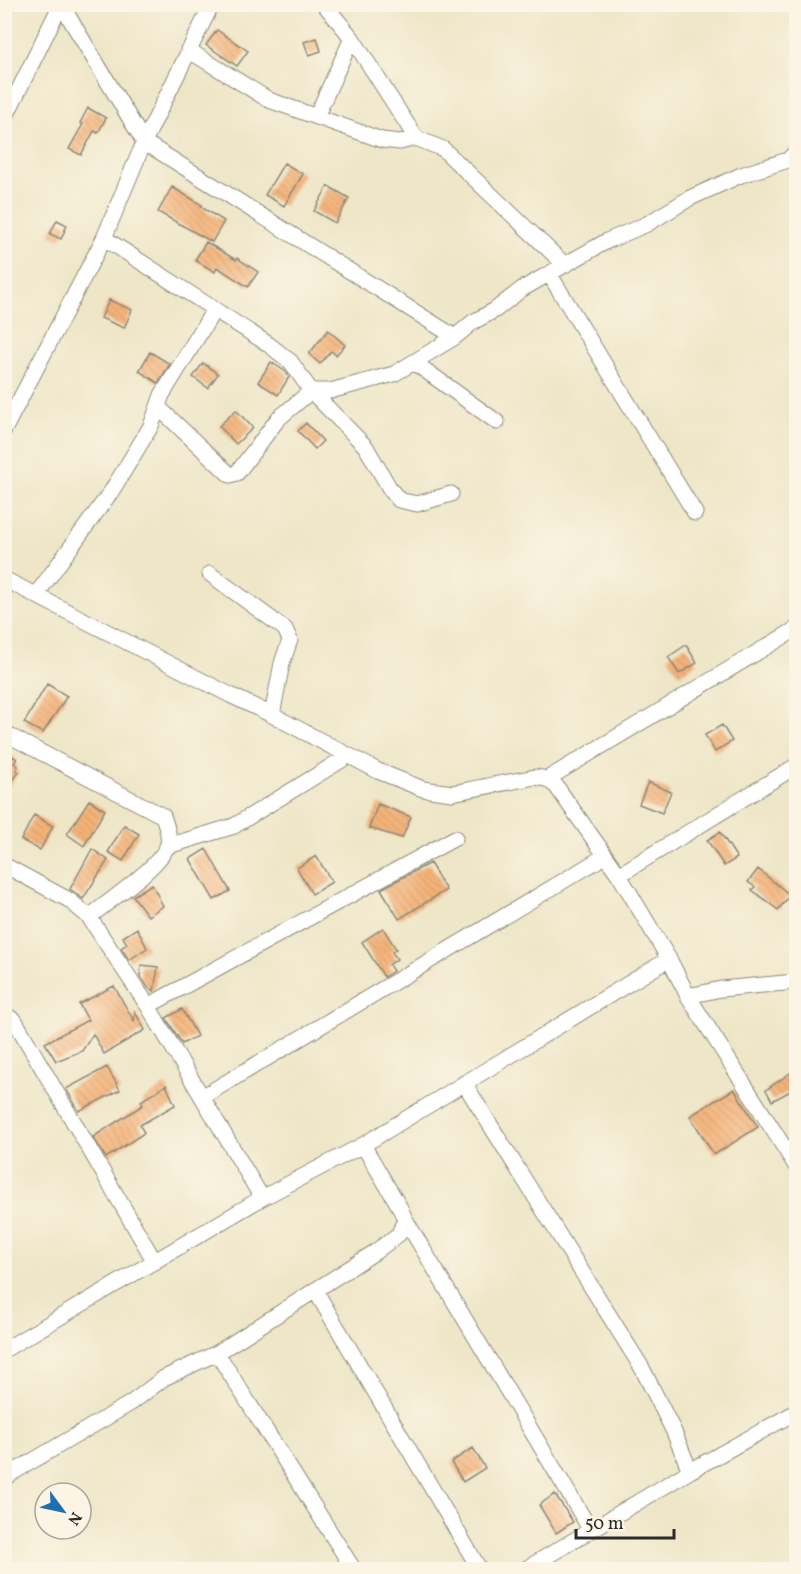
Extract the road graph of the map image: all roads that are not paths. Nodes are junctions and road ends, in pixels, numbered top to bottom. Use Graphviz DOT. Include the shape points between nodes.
graph roads {
  1 [pos="212,4"];
  2 [pos="324,4"];
  3 [pos="61,5"];
  4 [pos="352,38"];
  5 [pos="188,50"];
  6 [pos="316,117"];
  7 [pos="4,120"];
  8 [pos="416,138"];
  9 [pos="144,142"];
  10 [pos="796,152"];
  11 [pos="104,238"];
  12 [pos="566,265"];
  13 [pos="550,275"];
  14 [pos="214,310"];
  15 [pos="455,337"];
  16 [pos="415,363"];
  17 [pos="311,391"];
  18 [pos="158,407"];
  19 [pos="498,422"];
  20 [pos="4,430"];
  21 [pos="451,494"];
  22 [pos="695,513"];
  23 [pos="210,574"];
  24 [pos="4,579"];
  25 [pos="36,594"];
  26 [pos="796,629"];
  27 [pos="272,715"];
  28 [pos="4,733"];
  29 [pos="348,756"];
  30 [pos="796,766"];
  31 [pos="547,779"];
  32 [pos="454,838"];
  33 [pos="168,846"];
  34 [pos="605,856"];
  35 [pos="4,865"];
  36 [pos="620,875"];
  37 [pos="89,917"];
  38 [pos="669,959"];
  39 [pos="796,982"];
  40 [pos="688,996"];
  41 [pos="148,1006"];
  42 [pos="4,1014"];
  43 [pos="464,1083"];
  44 [pos="202,1097"];
  45 [pos="363,1145"];
  46 [pos="796,1166"];
  47 [pos="262,1198"];
  48 [pos="405,1220"];
  49 [pos="154,1262"];
  50 [pos="315,1290"];
  51 [pos="4,1350"];
  52 [pos="217,1353"];
  53 [pos="796,1412"];
  54 [pos="4,1458"];
  55 [pos="690,1471"];
  56 [pos="8,1476"];
  57 [pos="590,1529"];
  58 [pos="354,1569"];
  59 [pos="480,1569"];
  60 [pos="524,1569"];
  1 -- 5 [label="street"];
  2 -- 4 [label="street"];
  3 -- 7 [label="street"];
  3 -- 9 [label="street"];
  4 -- 6 [label="street"];
  4 -- 8 [label="street"];
  5 -- 6 [label="street" via="269,100"];
  5 -- 9 [label="street"];
  6 -- 8 [label="street" via="382,140 400,142"];
  8 -- 12 [label="street" via="443,149"];
  9 -- 11 [label="street"];
  9 -- 15 [label="street"];
  10 -- 12 [label="street" via="788,160 741,175 690,198"];
  11 -- 14 [label="street"];
  11 -- 20 [label="street"];
  12 -- 13 [label="street"];
  13 -- 15 [label="street" via="522,289"];
  13 -- 22 [label="street"];
  14 -- 17 [label="street" via="291,362"];
  14 -- 18 [label="street"];
  15 -- 16 [label="street"];
  16 -- 17 [label="street" via="394,374 330,391"];
  16 -- 19 [label="street"];
  17 -- 18 [label="street" via="278,419 237,473 230,475"];
  17 -- 21 [label="street" via="366,447 399,500 417,504"];
  18 -- 25 [label="street" via="151,426 111,492"];
  23 -- 27 [label="street" via="285,629 290,640"];
  24 -- 25 [label="street"];
  25 -- 27 [label="street"];
  26 -- 31 [label="street"];
  27 -- 29 [label="street"];
  28 -- 33 [label="street" via="163,816"];
  29 -- 31 [label="street" via="423,789 452,793 535,777"];
  29 -- 33 [label="street" via="234,826"];
  30 -- 36 [label="street"];
  31 -- 34 [label="street"];
  32 -- 41 [label="street"];
  33 -- 37 [label="street" via="159,860"];
  34 -- 36 [label="street"];
  34 -- 44 [label="street"];
  35 -- 37 [label="street" via="69,900"];
  36 -- 38 [label="street"];
  37 -- 41 [label="street"];
  38 -- 40 [label="street"];
  38 -- 43 [label="street"];
  39 -- 40 [label="street"];
  40 -- 46 [label="street"];
  41 -- 44 [label="street"];
  42 -- 49 [label="street" via="15,1021"];
  43 -- 45 [label="street"];
  43 -- 55 [label="street" via="642,1368"];
  44 -- 47 [label="street"];
  45 -- 47 [label="street"];
  45 -- 48 [label="street"];
  47 -- 49 [label="street"];
  48 -- 50 [label="street" via="399,1234"];
  48 -- 57 [label="street"];
  49 -- 51 [label="street"];
  50 -- 52 [label="street"];
  50 -- 59 [label="street"];
  52 -- 56 [label="street" via="164,1378 131,1403"];
  52 -- 58 [label="street"];
  53 -- 55 [label="street"];
  54 -- 56 [label="street"];
  55 -- 57 [label="street"];
  57 -- 60 [label="street"];
}
